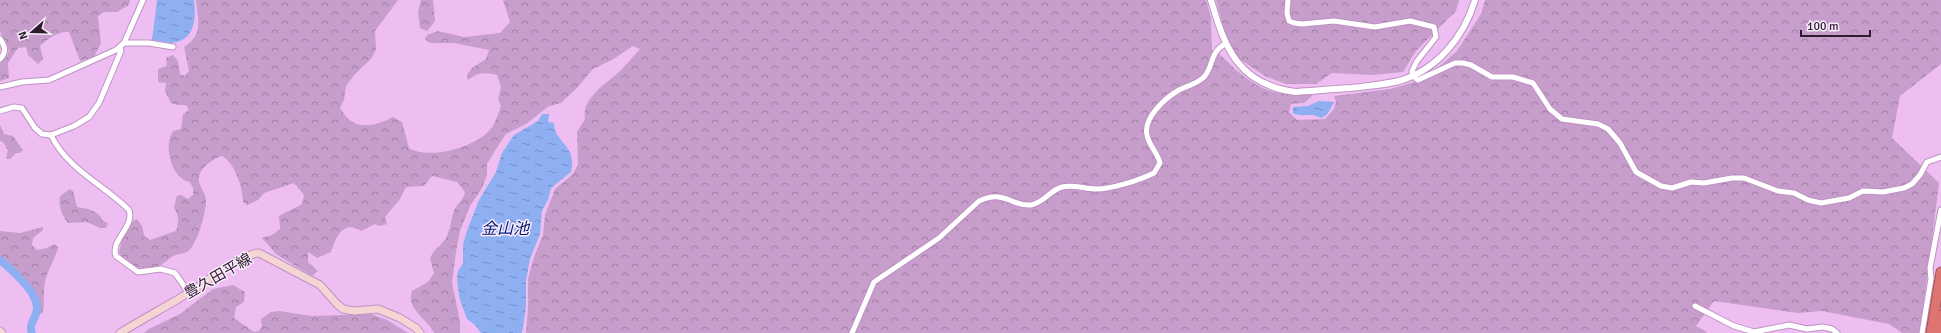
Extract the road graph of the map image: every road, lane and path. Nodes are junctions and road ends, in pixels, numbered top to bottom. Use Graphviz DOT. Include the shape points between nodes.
graph roads {
  1 [pos="143,0"];
  2 [pos="1211,0"];
  3 [pos="1288,0"];
  4 [pos="1474,0"];
  5 [pos="0,39"];
  6 [pos="1225,44"];
  7 [pos="122,45"];
  8 [pos="173,47"];
  9 [pos="0,59"];
  10 [pos="1412,76"];
  11 [pos="0,87"];
  12 [pos="0,111"];
  13 [pos="51,135"];
  14 [pos="1941,157"];
  15 [pos="1941,210"];
  16 [pos="1941,272"];
  17 [pos="189,293"];
  18 [pos="1695,306"];
  19 [pos="1941,315"];
  20 [pos="120,333"];
  21 [pos="420,333"];
  22 [pos="852,333"];
  23 [pos="1837,333"];
  24 [pos="1922,333"];
  25 [pos="1931,333"];
  26 [pos="1938,333"];
  1 -- 7 [label="street"];
  2 -- 6 [label="street"];
  3 -- 10 [label="street" via="1289,21 1294,24 1334,21 1375,27 1410,21 1434,27 1436,37 1417,61"];
  4 -- 10 [label="street" via="1470,15 1454,43 1434,63"];
  5 -- 9 [label="street" via="4,46"];
  6 -- 10 [label="street" via="1235,61 1253,77 1284,90 1313,91 1376,85"];
  6 -- 22 [label="street" via="1212,56 1205,76 1171,95 1147,124 1147,138 1160,163 1154,173 1104,188 1060,187 1030,205 1000,197 979,201 939,238 874,282"];
  7 -- 8 [label="street" via="149,42"];
  7 -- 11 [label="street" via="49,80"];
  7 -- 13 [label="street" via="107,85 93,112 74,126"];
  10 -- 14 [label="street" via="1418,80 1462,62 1492,77 1512,77 1533,83 1550,109 1562,119 1598,124 1608,129 1620,143 1636,172 1661,186 1672,188 1691,182 1704,184 1744,178 1821,203 1849,198 1863,191 1883,192 1904,188 1920,176 1927,162"];
  12 -- 13 [label="street" via="14,107 22,108 38,132"];
  13 -- 17 [label="street" via="59,150 129,210 131,219 115,249 116,256 138,272 161,269 175,273"];
  15 -- 24 [label="street" via="1930,268 1931,279"];
  16 -- 25 [label="highway"];
  17 -- 20 [label="main road, 豊久田平線"];
  17 -- 21 [label="main road, 豊久田平線" via="249,252 264,255 320,285 343,309 378,309 400,318"];
  18 -- 23 [label="street" via="1734,326 1754,332 1790,324 1807,329 1823,327"];
  19 -- 26 [label="highway"];
}
